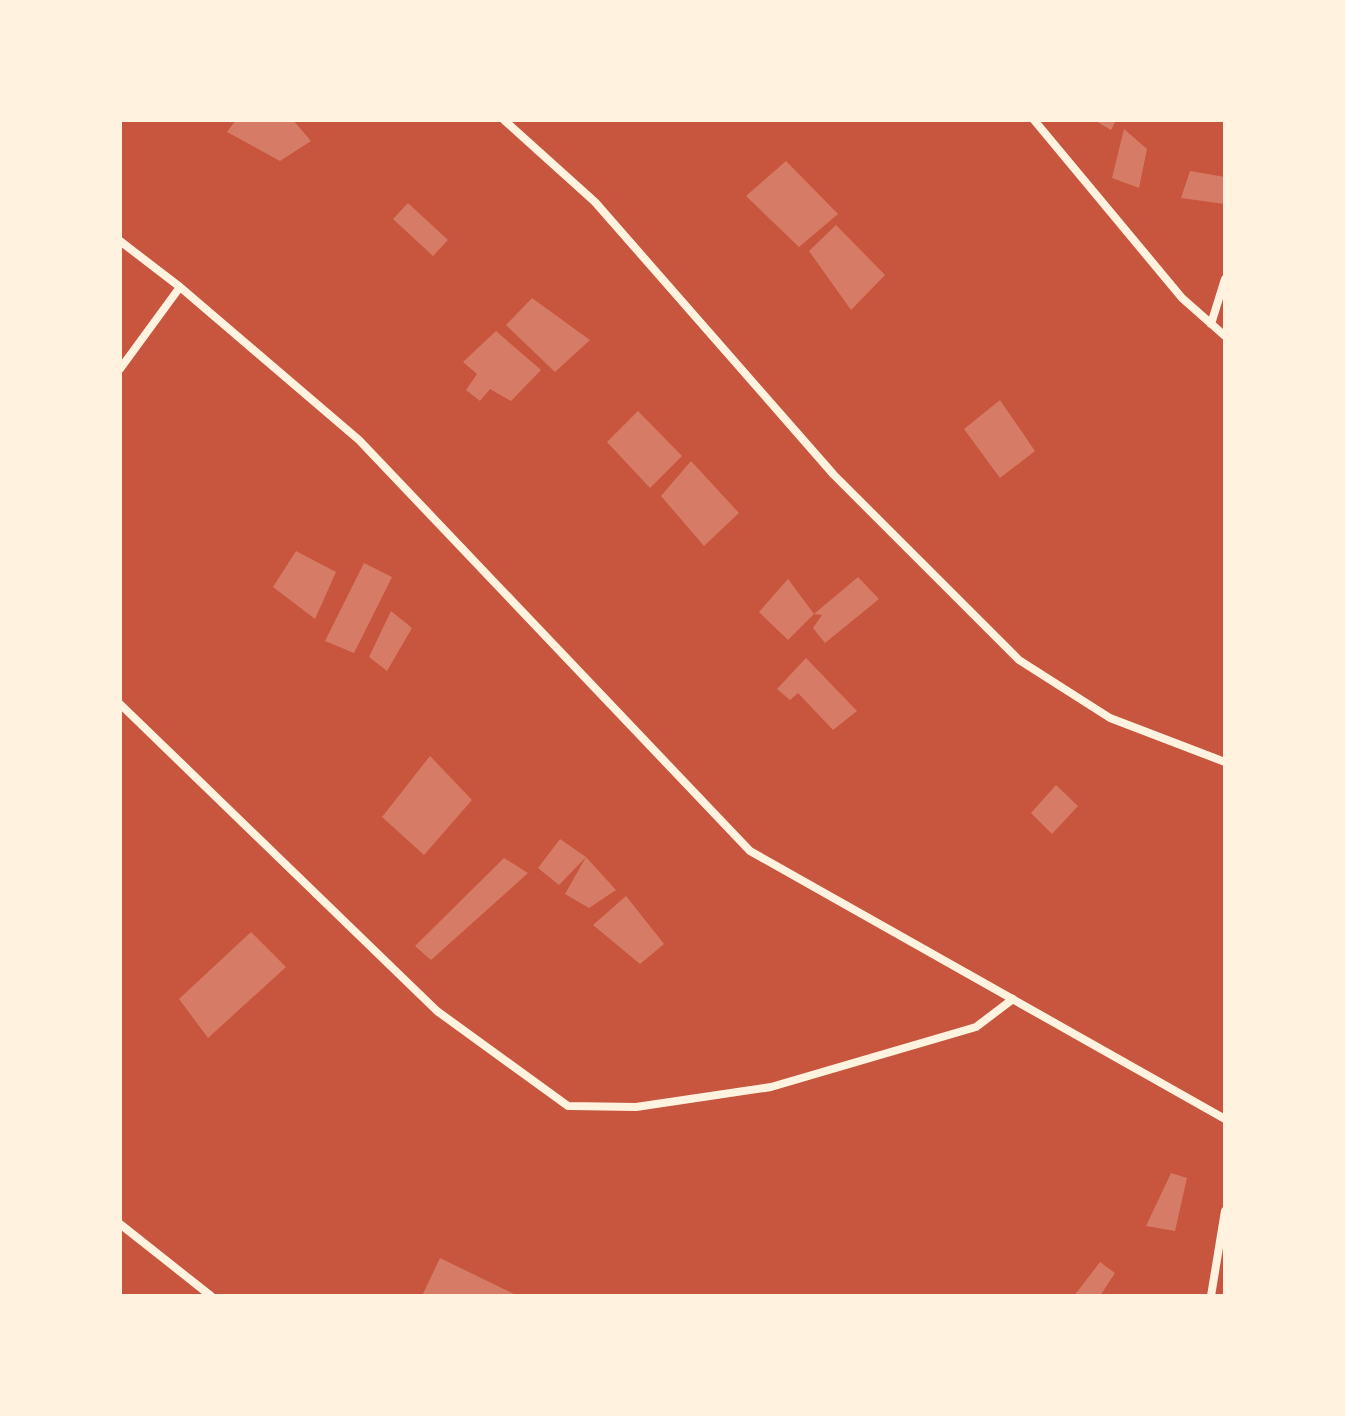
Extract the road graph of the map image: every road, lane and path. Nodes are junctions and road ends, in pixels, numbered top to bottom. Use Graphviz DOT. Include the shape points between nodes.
graph roads {
  1 [pos="504,120"];
  2 [pos="1034,120"];
  3 [pos="120,241"];
  4 [pos="1225,279"];
  5 [pos="180,287"];
  6 [pos="1211,324"];
  7 [pos="1225,336"];
  8 [pos="120,369"];
  9 [pos="120,704"];
  10 [pos="1225,762"];
  11 [pos="1013,999"];
  12 [pos="1225,1119"];
  13 [pos="1225,1211"];
  14 [pos="120,1224"];
  15 [pos="211,1296"];
  16 [pos="1211,1296"];
  1 -- 10 [label="street" via="595,202 834,475 1019,660 1110,718"];
  2 -- 6 [label="street" via="1182,298"];
  3 -- 5 [label="street"];
  4 -- 6 [label="street"];
  5 -- 8 [label="street"];
  5 -- 11 [label="street" via="359,440 750,851"];
  6 -- 7 [label="street"];
  9 -- 11 [label="street" via="437,1011 568,1106 636,1107 771,1087 976,1027"];
  11 -- 12 [label="street"];
  13 -- 16 [label="street"];
  14 -- 15 [label="street"];
}
